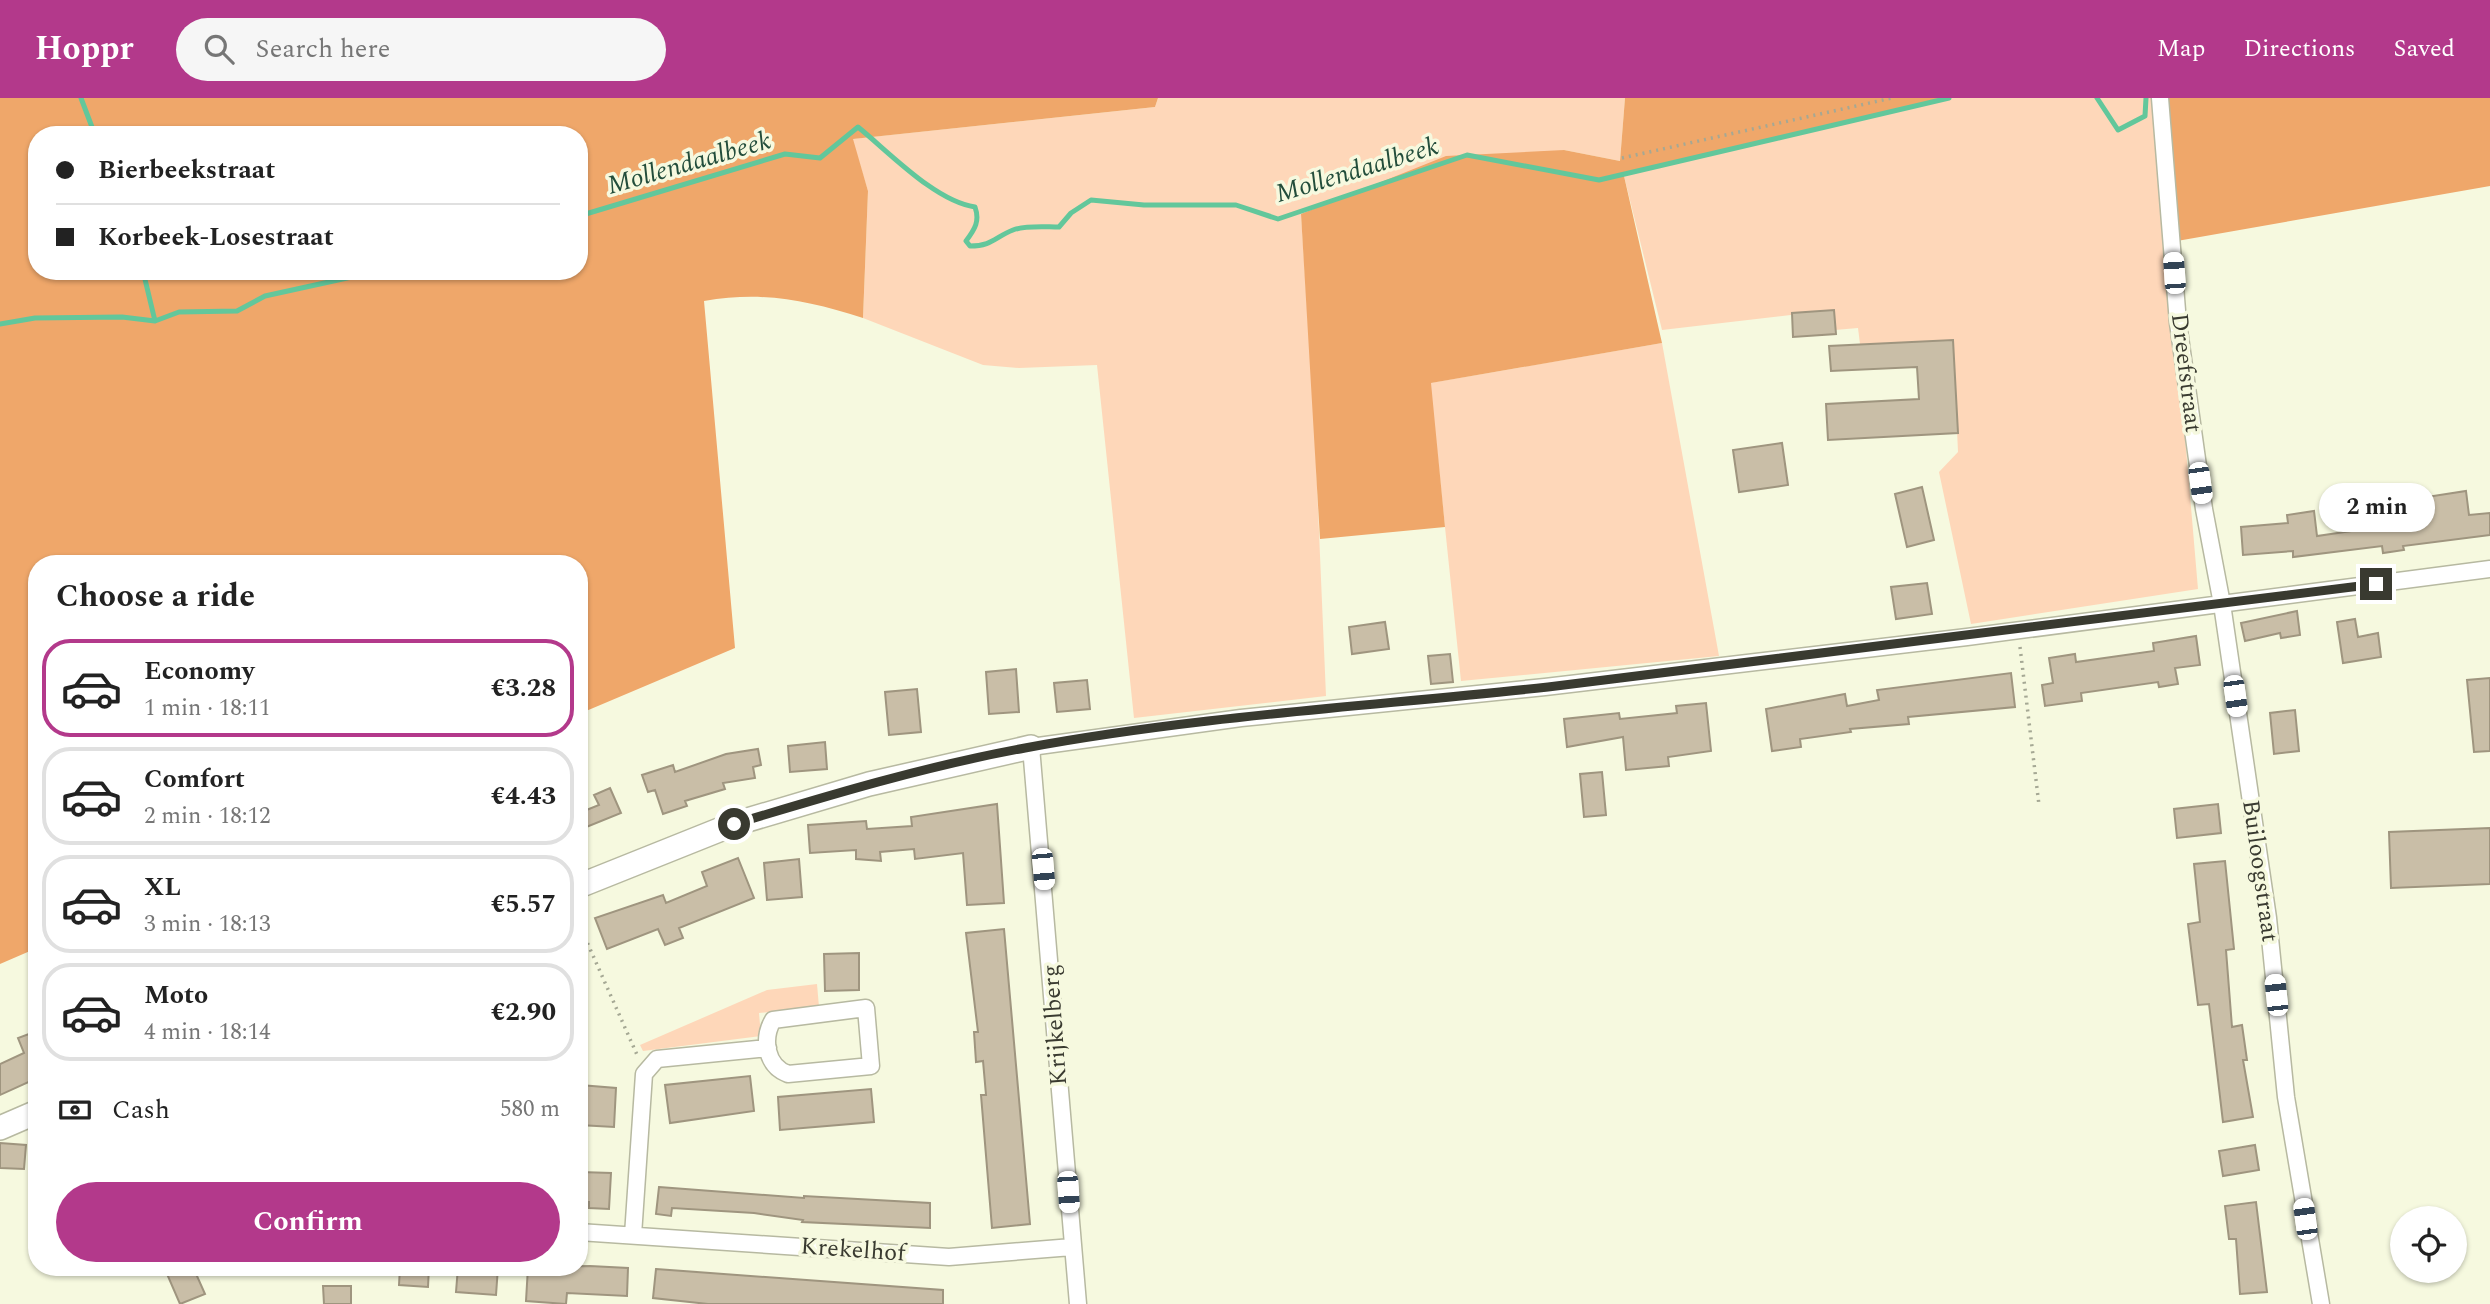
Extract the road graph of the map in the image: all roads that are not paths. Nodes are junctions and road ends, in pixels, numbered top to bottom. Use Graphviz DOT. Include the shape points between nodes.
graph roads {
  1 [pos="2160,98"];
  2 [pos="2490,569"];
  3 [pos="2222,604"];
  4 [pos="1031,747"];
  5 [pos="588,882"];
  6 [pos="768,1048"];
  7 [pos="28,1116"];
  8 [pos="0,1128"];
  9 [pos="588,1232"];
  10 [pos="633,1235"];
  11 [pos="1072,1247"];
  12 [pos="1078,1304"];
  13 [pos="2321,1304"];
  1 -- 3 [label="street, Dreefstraat" via="2178,323"];
  2 -- 3 [label="street"];
  3 -- 4 [label="street" via="1545,687 1241,718"];
  3 -- 13 [label="street, Builoogstraat" via="2267,918 2286,1097"];
  4 -- 5 [label="street" via="869,784 734,824"];
  4 -- 11 [label="street, Krijkelberg"];
  6 -- 6 [label="street" via="778,1070 788,1074 872,1066 866,1008 773,1020 767,1031"];
  6 -- 10 [label="street" via="657,1059 648,1066"];
  7 -- 8 [label="street"];
  9 -- 10 [label="street, Krekelhof"];
  10 -- 11 [label="street, Krekelhof" via="949,1256"];
  11 -- 12 [label="street, Krijkelberg"];
}
